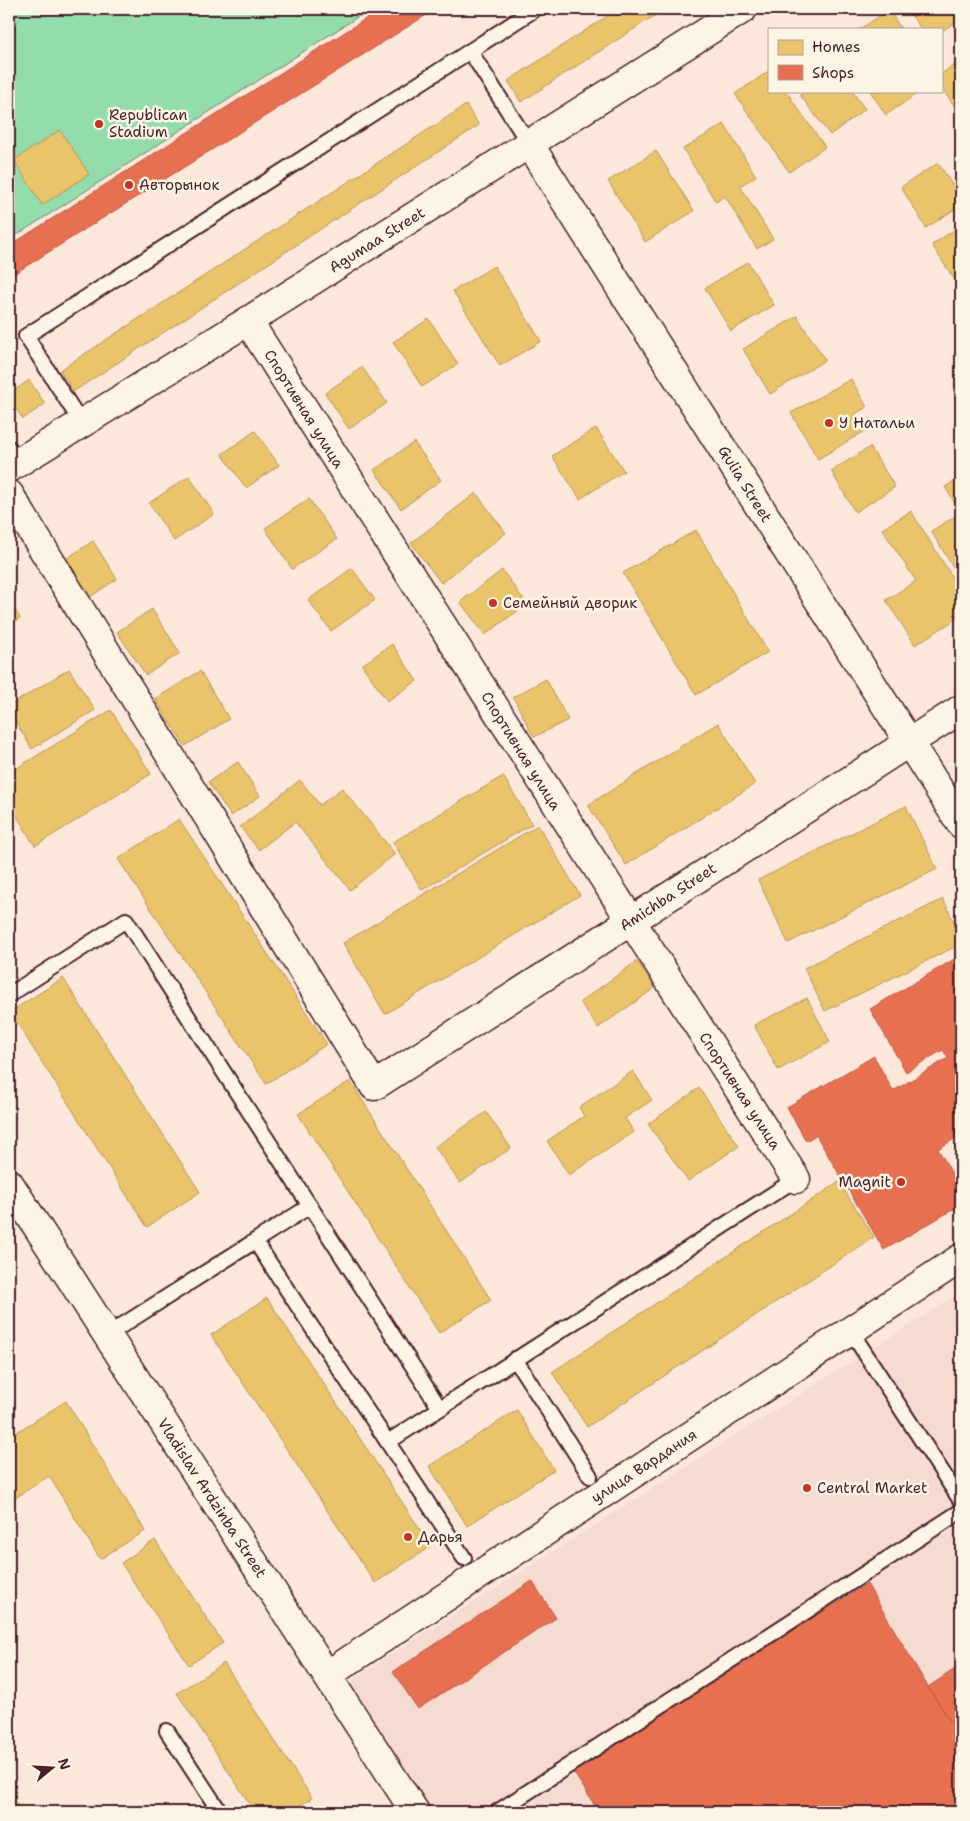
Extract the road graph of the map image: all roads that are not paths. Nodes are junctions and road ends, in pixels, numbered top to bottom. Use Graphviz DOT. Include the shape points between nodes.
graph roads {
  1 [pos="535,9"];
  2 [pos="743,9"];
  3 [pos="470,51"];
  4 [pos="529,144"];
  5 [pos="248,321"];
  6 [pos="82,424"];
  7 [pos="12,459"];
  8 [pos="9,494"];
  9 [pos="961,709"];
  10 [pos="909,742"];
  11 [pos="961,824"];
  12 [pos="630,921"];
  13 [pos="9,995"];
  14 [pos="796,1179"];
  15 [pos="9,1183"];
  16 [pos="310,1206"];
  17 [pos="255,1241"];
  18 [pos="961,1258"];
  19 [pos="850,1330"];
  20 [pos="107,1335"];
  21 [pos="515,1359"];
  22 [pos="439,1408"];
  23 [pos="388,1442"];
  24 [pos="590,1476"];
  25 [pos="961,1501"];
  26 [pos="961,1511"];
  27 [pos="464,1558"];
  28 [pos="327,1675"];
  29 [pos="167,1731"];
  30 [pos="220,1812"];
  31 [pos="415,1812"];
  32 [pos="496,1812"];
  1 -- 3 [label="lane"];
  2 -- 4 [label="street, Agumaa Street"];
  3 -- 4 [label="lane"];
  3 -- 6 [label="lane" via="26,336"];
  4 -- 5 [label="street, Agumaa Street"];
  4 -- 10 [label="street, Gulia Street"];
  5 -- 6 [label="street, Agumaa Street"];
  5 -- 12 [label="street, Спортивная улица"];
  6 -- 7 [label="street, Agumaa Street"];
  8 -- 12 [label="street, Amichba Street" via="374,1086"];
  9 -- 10 [label="street, Amichba Street"];
  10 -- 11 [label="street, Gulia Street"];
  10 -- 12 [label="street, Amichba Street"];
  12 -- 14 [label="street, Спортивная улица"];
  13 -- 16 [label="lane" via="126,920"];
  14 -- 21 [label="lane"];
  15 -- 20 [label="street, Vladislav Ardzinba Street"];
  16 -- 17 [label="lane"];
  16 -- 22 [label="lane"];
  17 -- 20 [label="lane"];
  17 -- 23 [label="lane"];
  18 -- 19 [label="street, улица Вардания"];
  19 -- 25 [label="lane"];
  19 -- 28 [label="street, улица Вардания"];
  20 -- 28 [label="street, Vladislav Ardzinba Street"];
  21 -- 22 [label="lane"];
  21 -- 24 [label="lane"];
  22 -- 23 [label="lane"];
  23 -- 27 [label="lane"];
  26 -- 32 [label="lane"];
  28 -- 31 [label="street, Vladislav Ardzinba Street"];
  29 -- 30 [label="lane"];
}
